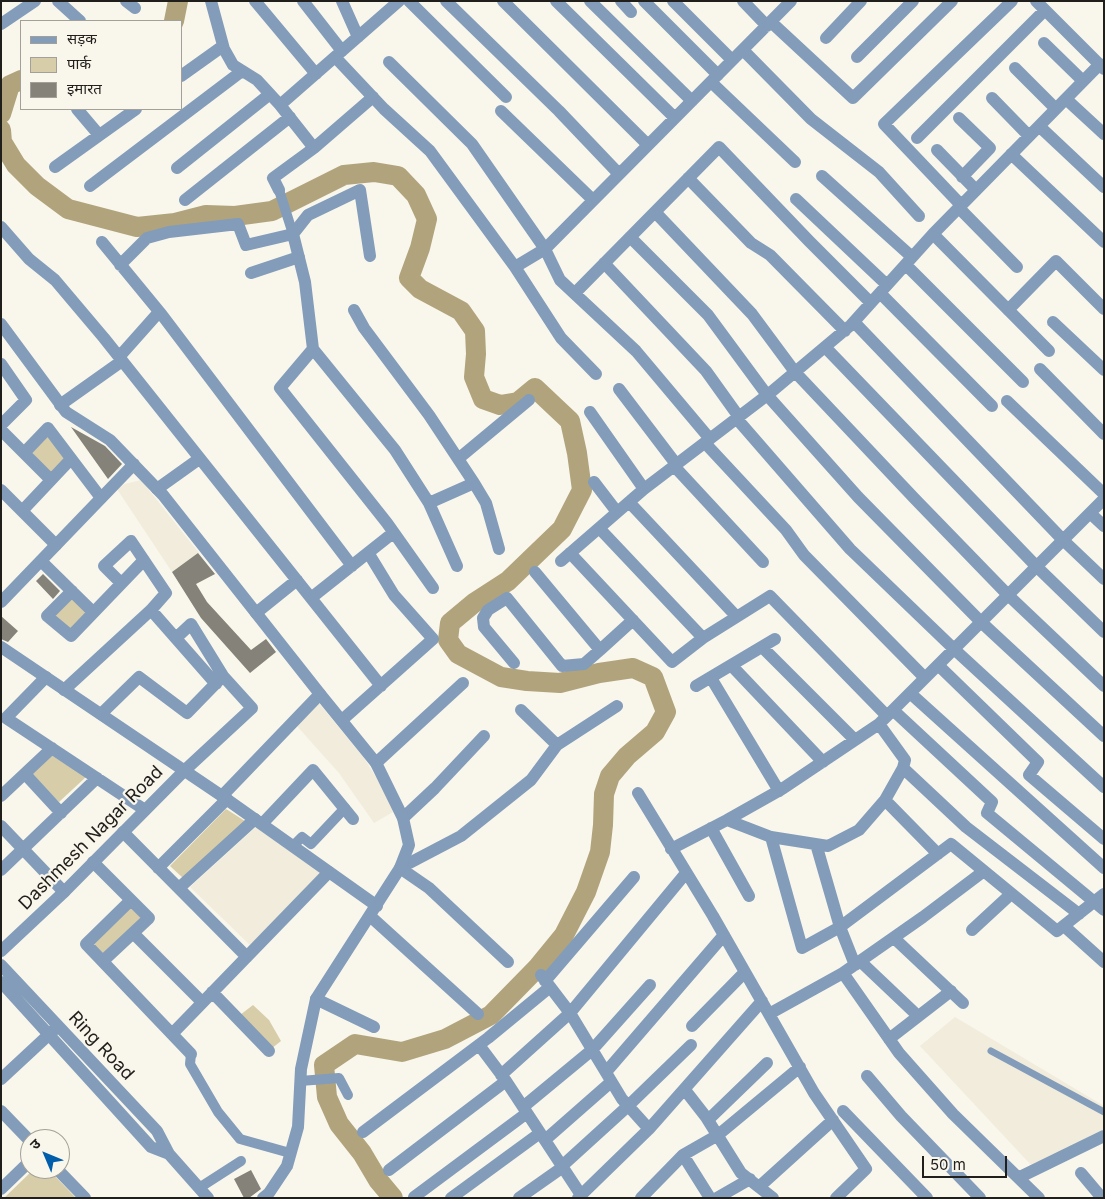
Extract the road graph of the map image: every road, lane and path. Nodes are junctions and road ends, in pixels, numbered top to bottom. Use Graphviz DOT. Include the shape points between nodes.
graph roads {
  1 [pos="34,1"];
  2 [pos="58,1"];
  3 [pos="211,1"];
  4 [pos="255,1"];
  5 [pos="303,1"];
  6 [pos="342,1"];
  7 [pos="408,1"];
  8 [pos="446,1"];
  9 [pos="503,1"];
  10 [pos="556,1"];
  11 [pos="590,1"];
  12 [pos="621,1"];
  13 [pos="644,1"];
  14 [pos="673,1"];
  15 [pos="743,1"];
  16 [pos="791,1"];
  17 [pos="861,1"];
  18 [pos="913,1"];
  19 [pos="952,1"];
  20 [pos="1012,1"];
  21 [pos="391,4"];
  22 [pos="1041,5"];
  23 [pos="631,12"];
  24 [pos="79,20"];
  25 [pos="1,24"];
  26 [pos="769,24"];
  27 [pos="358,37"];
  28 [pos="826,38"];
  29 [pos="1044,43"];
  30 [pos="223,46"];
  31 [pos="742,50"];
  32 [pos="339,54"];
  33 [pos="857,56"];
  34 [pos="732,60"];
  35 [pos="389,62"];
  36 [pos="1102,66"];
  37 [pos="1015,68"];
  38 [pos="242,71"];
  39 [pos="316,74"];
  40 [pos="182,75"];
  41 [pos="714,78"];
  42 [pos="1083,81"];
  43 [pos="270,94"];
  44 [pos="373,97"];
  45 [pos="506,97"];
  46 [pos="992,98"];
  47 [pos="1066,99"];
  48 [pos="692,101"];
  49 [pos="280,105"];
  50 [pos="1056,109"];
  51 [pos="78,110"];
  52 [pos="135,110"];
  53 [pos="501,111"];
  54 [pos="290,117"];
  55 [pos="675,118"];
  56 [pos="959,118"];
  57 [pos="1039,126"];
  58 [pos="1104,134"];
  59 [pos="99,135"];
  60 [pos="1029,136"];
  61 [pos="917,138"];
  62 [pos="648,145"];
  63 [pos="314,148"];
  64 [pos="937,150"];
  65 [pos="1012,154"];
  66 [pos="795,162"];
  67 [pos="55,167"];
  68 [pos="177,168"];
  69 [pos="619,174"];
  70 [pos="822,176"];
  71 [pos="962,177"];
  72 [pos="688,178"];
  73 [pos="90,186"];
  74 [pos="1104,187"];
  75 [pos="279,190"];
  76 [pos="976,190"];
  77 [pos="796,199"];
  78 [pos="185,200"];
  79 [pos="594,200"];
  80 [pos="960,206"];
  81 [pos="655,212"];
  82 [pos="919,216"];
  83 [pos="1,227"];
  84 [pos="293,234"];
  85 [pos="933,234"];
  86 [pos="630,237"];
  87 [pos="102,242"];
  88 [pos="1104,242"];
  89 [pos="544,249"];
  90 [pos="370,256"];
  91 [pos="298,257"];
  92 [pos="909,261"];
  93 [pos="604,263"];
  94 [pos="120,265"];
  95 [pos="515,267"];
  96 [pos="1017,267"];
  97 [pos="251,273"];
  98 [pos="884,289"];
  99 [pos="575,293"];
  100 [pos="871,303"];
  101 [pos="1104,309"];
  102 [pos="354,310"];
  103 [pos="1008,310"];
  104 [pos="159,312"];
  105 [pos="1053,322"];
  106 [pos="1,324"];
  107 [pos="849,326"];
  108 [pos="825,347"];
  109 [pos="313,349"];
  110 [pos="1048,351"];
  111 [pos="121,359"];
  112 [pos="2,365"];
  113 [pos="1040,369"];
  114 [pos="1104,370"];
  115 [pos="796,372"];
  116 [pos="596,374"];
  117 [pos="1023,382"];
  118 [pos="619,389"];
  119 [pos="767,395"];
  120 [pos="529,400"];
  121 [pos="1007,402"];
  122 [pos="60,404"];
  123 [pos="992,406"];
  124 [pos="590,412"];
  125 [pos="738,418"];
  126 [pos="1,425"];
  127 [pos="1,430"];
  128 [pos="1104,434"];
  129 [pos="707,441"];
  130 [pos="24,453"];
  131 [pos="71,459"];
  132 [pos="199,459"];
  133 [pos="458,459"];
  134 [pos="134,464"];
  135 [pos="675,465"];
  136 [pos="51,480"];
  137 [pos="594,482"];
  138 [pos="474,484"];
  139 [pos="158,489"];
  140 [pos="644,489"];
  141 [pos="1,490"];
  142 [pos="1104,494"];
  143 [pos="101,498"];
  144 [pos="1104,500"];
  145 [pos="629,502"];
  146 [pos="429,504"];
  147 [pos="22,511"];
  148 [pos="617,512"];
  149 [pos="1090,513"];
  150 [pos="1104,526"];
  151 [pos="598,528"];
  152 [pos="394,533"];
  153 [pos="1063,540"];
  154 [pos="56,545"];
  155 [pos="499,549"];
  156 [pos="369,554"];
  157 [pos="144,560"];
  158 [pos="41,561"];
  159 [pos="763,562"];
  160 [pos="352,566"];
  161 [pos="457,566"];
  162 [pos="1037,566"];
  163 [pos="535,572"];
  164 [pos="1104,579"];
  165 [pos="297,580"];
  166 [pos="121,583"];
  167 [pos="433,588"];
  168 [pos="72,591"];
  169 [pos="1008,595"];
  170 [pos="3,596"];
  171 [pos="311,598"];
  172 [pos="151,610"];
  173 [pos="93,612"];
  174 [pos="256,613"];
  175 [pos="736,616"];
  176 [pos="633,620"];
  177 [pos="982,622"];
  178 [pos="1104,632"];
  179 [pos="176,638"];
  180 [pos="703,638"];
  181 [pos="775,638"];
  182 [pos="1,647"];
  183 [pos="762,647"];
  184 [pos="954,649"];
  185 [pos="600,650"];
  186 [pos="514,663"];
  187 [pos="731,665"];
  188 [pos="938,666"];
  189 [pos="46,677"];
  190 [pos="711,678"];
  191 [pos="925,678"];
  192 [pos="220,680"];
  193 [pos="463,683"];
  194 [pos="381,686"];
  195 [pos="696,686"];
  196 [pos="1104,686"];
  197 [pos="64,690"];
  198 [pos="910,693"];
  199 [pos="320,694"];
  200 [pos="617,706"];
  201 [pos="521,710"];
  202 [pos="100,714"];
  203 [pos="886,717"];
  204 [pos="342,720"];
  205 [pos="484,736"];
  206 [pos="1104,736"];
  207 [pos="855,740"];
  208 [pos="557,745"];
  209 [pos="52,748"];
  210 [pos="376,762"];
  211 [pos="823,762"];
  212 [pos="904,768"];
  213 [pos="184,771"];
  214 [pos="25,774"];
  215 [pos="97,778"];
  216 [pos="1104,787"];
  217 [pos="779,791"];
  218 [pos="638,793"];
  219 [pos="1,796"];
  220 [pos="225,797"];
  221 [pos="885,800"];
  222 [pos="145,810"];
  223 [pos="61,812"];
  224 [pos="349,813"];
  225 [pos="403,818"];
  226 [pos="727,820"];
  227 [pos="258,822"];
  228 [pos="1,826"];
  229 [pos="710,828"];
  230 [pos="123,832"];
  231 [pos="771,837"];
  232 [pos="1104,839"];
  233 [pos="816,844"];
  234 [pos="293,846"];
  235 [pos="23,849"];
  236 [pos="671,849"];
  237 [pos="938,854"];
  238 [pos="93,862"];
  239 [pos="158,868"];
  240 [pos="400,868"];
  241 [pos="1104,868"];
  242 [pos="1,870"];
  243 [pos="984,871"];
  244 [pos="329,872"];
  245 [pos="686,873"];
  246 [pos="634,877"];
  247 [pos="178,888"];
  248 [pos="64,892"];
  249 [pos="1012,894"];
  250 [pos="749,896"];
  251 [pos="131,900"];
  252 [pos="1101,902"];
  253 [pos="373,911"];
  254 [pos="1079,914"];
  255 [pos="840,926"];
  256 [pos="1064,926"];
  257 [pos="972,930"];
  258 [pos="133,933"];
  259 [pos="724,936"];
  260 [pos="894,938"];
  261 [pos="1,951"];
  262 [pos="247,957"];
  263 [pos="103,962"];
  264 [pos="508,962"];
  265 [pos="1104,962"];
  266 [pos="857,963"];
  267 [pos="1,965"];
  268 [pos="745,972"];
  269 [pos="843,973"];
  270 [pos="545,981"];
  271 [pos="1,982"];
  272 [pos="650,985"];
  273 [pos="951,991"];
  274 [pos="212,992"];
  275 [pos="316,999"];
  276 [pos="762,1001"];
  277 [pos="202,1002"];
  278 [pos="963,1003"];
  279 [pos="570,1013"];
  280 [pos="478,1014"];
  281 [pos="769,1014"];
  282 [pos="918,1016"];
  283 [pos="692,1026"];
  284 [pos="374,1027"];
  285 [pos="54,1030"];
  286 [pos="172,1034"];
  287 [pos="889,1038"];
  288 [pos="479,1045"];
  289 [pos="691,1045"];
  290 [pos="592,1050"];
  291 [pos="269,1051"];
  292 [pos="991,1051"];
  293 [pos="191,1054"];
  294 [pos="767,1064"];
  295 [pos="800,1067"];
  296 [pos="867,1076"];
  297 [pos="609,1077"];
  298 [pos="504,1078"];
  299 [pos="1,1079"];
  300 [pos="300,1081"];
  301 [pos="685,1090"];
  302 [pos="348,1095"];
  303 [pos="628,1106"];
  304 [pos="525,1110"];
  305 [pos="1,1111"];
  306 [pos="844,1111"];
  307 [pos="1104,1112"];
  308 [pos="708,1120"];
  309 [pos="833,1120"];
  310 [pos="649,1128"];
  311 [pos="20,1131"];
  312 [pos="363,1132"];
  313 [pos="718,1135"];
  314 [pos="1104,1136"];
  315 [pos="543,1137"];
  316 [pos="290,1153"];
  317 [pos="683,1155"];
  318 [pos="241,1161"];
  319 [pos="563,1167"];
  320 [pos="20,1170"];
  321 [pos="388,1170"];
  322 [pos="1081,1173"];
  323 [pos="1020,1177"];
  324 [pos="67,1179"];
  325 [pos="755,1182"];
  326 [pos="200,1188"];
  327 [pos="1,1189"];
  328 [pos="580,1196"];
  329 [pos="414,1197"];
  330 [pos="85,1198"];
  331 [pos="208,1198"];
  332 [pos="263,1198"];
  333 [pos="452,1198"];
  334 [pos="519,1198"];
  335 [pos="641,1198"];
  336 [pos="710,1198"];
  337 [pos="717,1198"];
  338 [pos="773,1198"];
  339 [pos="836,1198"];
  340 [pos="927,1198"];
  341 [pos="980,1198"];
  342 [pos="1040,1198"];
  343 [pos="1102,1198"];
  1 -- 25 [label="street"];
  2 -- 24 [label="street"];
  3 -- 30 [label="street"];
  4 -- 39 [label="street"];
  5 -- 32 [label="street"];
  6 -- 27 [label="street"];
  7 -- 45 [label="street"];
  8 -- 69 [label="street"];
  9 -- 62 [label="street"];
  10 -- 55 [label="street"];
  11 -- 48 [label="street"];
  12 -- 23 [label="street"];
  13 -- 41 [label="street"];
  14 -- 34 [label="street"];
  15 -- 26 [label="street"];
  16 -- 26 [label="street"];
  17 -- 28 [label="street"];
  18 -- 33 [label="street"];
  19 -- 26 [label="street" via="853,98"];
  20 -- 80 [label="street" via="884,124"];
  21 -- 27 [label="street"];
  22 -- 36 [label="street"];
  22 -- 61 [label="street"];
  26 -- 31 [label="street"];
  27 -- 32 [label="street"];
  29 -- 42 [label="street"];
  30 -- 38 [label="street" via="233,65"];
  30 -- 40 [label="street"];
  31 -- 34 [label="street"];
  31 -- 82 [label="street" via="811,119 879,172"];
  32 -- 39 [label="street"];
  32 -- 44 [label="street"];
  34 -- 41 [label="street"];
  35 -- 89 [label="street" via="472,144"];
  36 -- 42 [label="street"];
  37 -- 50 [label="street"];
  38 -- 43 [label="street" via="257,80"];
  38 -- 73 [label="street"];
  39 -- 49 [label="street"];
  41 -- 48 [label="street"];
  41 -- 66 [label="street"];
  42 -- 47 [label="street"];
  43 -- 49 [label="street"];
  43 -- 68 [label="street"];
  44 -- 63 [label="street"];
  44 -- 95 [label="street" via="430,151"];
  46 -- 60 [label="street"];
  47 -- 50 [label="street"];
  47 -- 58 [label="street"];
  48 -- 55 [label="street"];
  49 -- 54 [label="street"];
  50 -- 57 [label="street"];
  51 -- 59 [label="street"];
  52 -- 59 [label="street"];
  53 -- 79 [label="street"];
  54 -- 63 [label="street"];
  54 -- 78 [label="street"];
  55 -- 62 [label="street"];
  56 -- 71 [label="street" via="990,148"];
  57 -- 60 [label="street"];
  57 -- 74 [label="street"];
  59 -- 67 [label="street"];
  60 -- 65 [label="street"];
  62 -- 69 [label="street"];
  63 -- 75 [label="street" via="273,178"];
  64 -- 71 [label="street"];
  65 -- 76 [label="street"];
  65 -- 88 [label="street"];
  69 -- 79 [label="street"];
  70 -- 92 [label="street"];
  71 -- 76 [label="street"];
  72 -- 81 [label="street"];
  72 -- 100 [label="street" via="719,147"];
  72 -- 107 [label="street" via="751,243 770,255"];
  75 -- 84 [label="street"];
  76 -- 80 [label="street"];
  77 -- 98 [label="street"];
  79 -- 89 [label="street"];
  80 -- 85 [label="street"];
  80 -- 96 [label="street"];
  81 -- 86 [label="street"];
  81 -- 115 [label="street" via="752,314"];
  83 -- 111 [label="street" via="29,259 55,280"];
  84 -- 90 [label="street" via="308,216 360,190"];
  84 -- 91 [label="street"];
  84 -- 94 [label="street" via="246,245 238,224 170,232 147,238"];
  85 -- 92 [label="street"];
  85 -- 103 [label="street"];
  86 -- 93 [label="street"];
  86 -- 119 [label="street" via="708,315"];
  87 -- 94 [label="street"];
  89 -- 95 [label="street"];
  89 -- 99 [label="street" via="560,280"];
  91 -- 97 [label="street"];
  91 -- 109 [label="street" via="305,282"];
  92 -- 98 [label="street"];
  92 -- 117 [label="street"];
  93 -- 99 [label="street"];
  93 -- 125 [label="street" via="706,372"];
  94 -- 104 [label="street"];
  95 -- 116 [label="street" via="561,338"];
  98 -- 100 [label="street"];
  98 -- 123 [label="street"];
  99 -- 129 [label="street" via="636,351"];
  100 -- 107 [label="street"];
  101 -- 103 [label="street" via="1056,260"];
  102 -- 133 [label="street"];
  103 -- 110 [label="street"];
  104 -- 111 [label="street"];
  104 -- 160 [label="street"];
  105 -- 114 [label="street"];
  106 -- 122 [label="street"];
  107 -- 108 [label="street"];
  107 -- 153 [label="street"];
  108 -- 115 [label="street"];
  108 -- 162 [label="street"];
  109 -- 146 [label="street" via="395,450"];
  109 -- 152 [label="street" via="280,388"];
  111 -- 122 [label="street"];
  111 -- 132 [label="street"];
  112 -- 126 [label="street" via="26,400"];
  113 -- 128 [label="street"];
  115 -- 119 [label="street"];
  115 -- 169 [label="street"];
  118 -- 135 [label="street"];
  119 -- 125 [label="street"];
  119 -- 177 [label="street" via="858,497"];
  120 -- 133 [label="street"];
  121 -- 142 [label="street"];
  122 -- 134 [label="street" via="66,412 110,440"];
  124 -- 140 [label="street"];
  125 -- 129 [label="street"];
  125 -- 184 [label="street" via="850,549"];
  127 -- 130 [label="street"];
  129 -- 135 [label="street"];
  129 -- 191 [label="street" via="804,555"];
  130 -- 131 [label="street" via="48,428"];
  130 -- 136 [label="street"];
  131 -- 136 [label="street"];
  131 -- 143 [label="street"];
  132 -- 139 [label="street"];
  132 -- 165 [label="street"];
  133 -- 138 [label="street"];
  134 -- 139 [label="street"];
  134 -- 143 [label="street"];
  135 -- 140 [label="street"];
  135 -- 159 [label="street"];
  136 -- 147 [label="street"];
  137 -- 148 [label="street"];
  138 -- 146 [label="street"];
  138 -- 155 [label="street" via="486,503"];
  139 -- 174 [label="street"];
  140 -- 145 [label="street"];
  141 -- 147 [label="street"];
  143 -- 154 [label="street"];
  144 -- 149 [label="street"];
  145 -- 148 [label="street"];
  145 -- 175 [label="street"];
  146 -- 161 [label="street"];
  147 -- 154 [label="street"];
  148 -- 151 [label="street"];
  149 -- 150 [label="street"];
  149 -- 153 [label="street"];
  151 -- 176 [label="street" via="565,557"];
  151 -- 180 [label="street"];
  152 -- 156 [label="street"];
  152 -- 167 [label="street"];
  153 -- 162 [label="street"];
  153 -- 164 [label="street"];
  154 -- 158 [label="street"];
  156 -- 160 [label="street"];
  156 -- 194 [label="street" via="394,595 433,639"];
  157 -- 166 [label="street"];
  157 -- 166 [label="street" via="132,541 104,566"];
  157 -- 172 [label="street" via="166,593"];
  158 -- 168 [label="street"];
  158 -- 170 [label="street"];
  160 -- 171 [label="street"];
  162 -- 169 [label="street"];
  162 -- 178 [label="street"];
  163 -- 185 [label="street"];
  165 -- 171 [label="street"];
  165 -- 174 [label="street"];
  166 -- 173 [label="street"];
  168 -- 173 [label="street"];
  168 -- 173 [label="street" via="47,616 71,636"];
  169 -- 177 [label="street"];
  169 -- 196 [label="street"];
  171 -- 194 [label="street"];
  172 -- 179 [label="street"];
  172 -- 197 [label="street"];
  174 -- 199 [label="street"];
  175 -- 180 [label="street"];
  175 -- 203 [label="street" via="770,596"];
  176 -- 180 [label="street" via="672,662"];
  176 -- 185 [label="street"];
  177 -- 184 [label="street"];
  177 -- 206 [label="street"];
  179 -- 192 [label="street"];
  179 -- 192 [label="street" via="191,624"];
  181 -- 183 [label="street"];
  182 -- 189 [label="street, Dashmesh Nagar Road"];
  183 -- 187 [label="street"];
  183 -- 207 [label="street"];
  184 -- 188 [label="street"];
  184 -- 216 [label="street"];
  185 -- 186 [label="street" via="584,664 562,666 507,598 488,610 483,618 484,627"];
  187 -- 190 [label="street"];
  187 -- 211 [label="street"];
  188 -- 191 [label="street"];
  188 -- 232 [label="street" via="1038,762 1029,775"];
  189 -- 197 [label="street, Dashmesh Nagar Road"];
  189 -- 209 [label="street" via="6,718"];
  190 -- 195 [label="street"];
  190 -- 217 [label="street"];
  191 -- 198 [label="street"];
  192 -- 202 [label="street" via="187,713 139,677"];
  192 -- 213 [label="street" via="252,708"];
  193 -- 210 [label="street"];
  194 -- 204 [label="street"];
  197 -- 202 [label="street, Dashmesh Nagar Road"];
  198 -- 203 [label="street"];
  198 -- 241 [label="street"];
  199 -- 204 [label="street"];
  199 -- 220 [label="street"];
  200 -- 208 [label="street"];
  201 -- 208 [label="street"];
  202 -- 213 [label="street, Dashmesh Nagar Road"];
  203 -- 207 [label="street"];
  203 -- 212 [label="street" via="905,760"];
  203 -- 252 [label="street" via="992,802 987,812"];
  204 -- 210 [label="street"];
  205 -- 225 [label="street"];
  207 -- 211 [label="street"];
  208 -- 240 [label="street" via="531,780 468,830"];
  209 -- 214 [label="street"];
  209 -- 215 [label="street"];
  210 -- 225 [label="street"];
  211 -- 217 [label="street"];
  212 -- 221 [label="street"];
  212 -- 254 [label="street" via="966,827"];
  213 -- 220 [label="street, Dashmesh Nagar Road"];
  213 -- 222 [label="street, Dashmesh Nagar Road"];
  214 -- 219 [label="street"];
  214 -- 223 [label="street"];
  215 -- 222 [label="street"];
  215 -- 223 [label="street"];
  217 -- 226 [label="street"];
  218 -- 236 [label="street"];
  220 -- 227 [label="street, Dashmesh Nagar Road"];
  220 -- 239 [label="street"];
  221 -- 233 [label="street" via="859,830 828,846"];
  221 -- 237 [label="street"];
  222 -- 230 [label="street, Dashmesh Nagar Road"];
  223 -- 235 [label="street"];
  224 -- 227 [label="street" via="313,770"];
  224 -- 234 [label="street" via="311,844 302,837"];
  225 -- 240 [label="street" via="409,846"];
  226 -- 229 [label="street"];
  226 -- 231 [label="street"];
  227 -- 234 [label="street, Dashmesh Nagar Road"];
  227 -- 247 [label="street"];
  228 -- 235 [label="street"];
  229 -- 236 [label="street"];
  229 -- 250 [label="street"];
  230 -- 238 [label="street, Dashmesh Nagar Road"];
  230 -- 239 [label="street"];
  231 -- 233 [label="street"];
  231 -- 255 [label="street" via="802,948"];
  233 -- 255 [label="street"];
  234 -- 244 [label="street, Dashmesh Nagar Road"];
  235 -- 242 [label="street"];
  235 -- 248 [label="street"];
  236 -- 245 [label="street"];
  237 -- 243 [label="street" via="951,844"];
  237 -- 255 [label="street"];
  238 -- 248 [label="street, Dashmesh Nagar Road"];
  238 -- 251 [label="street"];
  239 -- 247 [label="street"];
  240 -- 253 [label="street"];
  240 -- 264 [label="street" via="430,888"];
  243 -- 249 [label="street"];
  243 -- 260 [label="street"];
  244 -- 253 [label="street, Dashmesh Nagar Road"];
  244 -- 262 [label="street"];
  245 -- 259 [label="street"];
  245 -- 279 [label="street"];
  246 -- 270 [label="street"];
  247 -- 262 [label="street"];
  248 -- 261 [label="street, Dashmesh Nagar Road"];
  249 -- 256 [label="street" via="1057,932"];
  249 -- 257 [label="street"];
  251 -- 258 [label="street" via="149,918"];
  251 -- 263 [label="street" via="86,944"];
  252 -- 254 [label="street"];
  253 -- 275 [label="street"];
  253 -- 280 [label="street, Dashmesh Nagar Road"];
  254 -- 256 [label="street"];
  255 -- 266 [label="street"];
  256 -- 265 [label="street"];
  258 -- 263 [label="street"];
  258 -- 277 [label="street"];
  259 -- 268 [label="street"];
  259 -- 297 [label="street"];
  260 -- 266 [label="street"];
  260 -- 273 [label="street"];
  262 -- 274 [label="street"];
  263 -- 286 [label="street"];
  266 -- 269 [label="street"];
  266 -- 282 [label="street"];
  267 -- 285 [label="street, Ring Road"];
  268 -- 276 [label="street"];
  268 -- 283 [label="street"];
  269 -- 281 [label="street"];
  269 -- 287 [label="street"];
  270 -- 279 [label="street"];
  270 -- 288 [label="street"];
  271 -- 285 [label="street, Ring Road"];
  272 -- 290 [label="street"];
  273 -- 278 [label="street"];
  273 -- 282 [label="street"];
  274 -- 277 [label="street"];
  274 -- 291 [label="street"];
  275 -- 284 [label="street"];
  275 -- 300 [label="street"];
  276 -- 281 [label="street"];
  276 -- 301 [label="street"];
  277 -- 286 [label="street"];
  279 -- 290 [label="street"];
  279 -- 298 [label="street"];
  281 -- 295 [label="street"];
  282 -- 287 [label="street"];
  285 -- 299 [label="street"];
  285 -- 326 [label="street, Ring Road" via="151,1147 169,1154"];
  286 -- 293 [label="street"];
  287 -- 323 [label="street" via="953,1114"];
  288 -- 298 [label="street"];
  288 -- 312 [label="street"];
  289 -- 303 [label="street"];
  290 -- 297 [label="street"];
  290 -- 304 [label="street"];
  292 -- 307 [label="lane"];
  293 -- 316 [label="street" via="190,1064 218,1112 240,1139"];
  294 -- 308 [label="street"];
  295 -- 309 [label="street"];
  295 -- 313 [label="street"];
  296 -- 341 [label="street"];
  297 -- 303 [label="street"];
  297 -- 315 [label="street"];
  298 -- 304 [label="street"];
  298 -- 321 [label="street"];
  300 -- 302 [label="street" via="339,1078"];
  300 -- 316 [label="street" via="298,1127"];
  301 -- 308 [label="street"];
  301 -- 310 [label="street"];
  303 -- 310 [label="street"];
  303 -- 319 [label="street"];
  304 -- 315 [label="street"];
  304 -- 329 [label="street"];
  305 -- 311 [label="street"];
  306 -- 340 [label="street"];
  308 -- 313 [label="street"];
  309 -- 325 [label="street"];
  309 -- 339 [label="street" via="866,1169"];
  310 -- 328 [label="street"];
  313 -- 317 [label="street"];
  313 -- 325 [label="street" via="741,1173"];
  314 -- 323 [label="street"];
  315 -- 319 [label="street"];
  315 -- 333 [label="street"];
  316 -- 332 [label="street" via="287,1166"];
  317 -- 335 [label="street"];
  317 -- 336 [label="street"];
  318 -- 326 [label="street"];
  319 -- 328 [label="street"];
  319 -- 334 [label="street"];
  320 -- 327 [label="street"];
  322 -- 343 [label="street"];
  323 -- 342 [label="street"];
  324 -- 330 [label="street"];
  325 -- 337 [label="street"];
  325 -- 338 [label="street"];
  326 -- 331 [label="street, Ring Road"];
}
